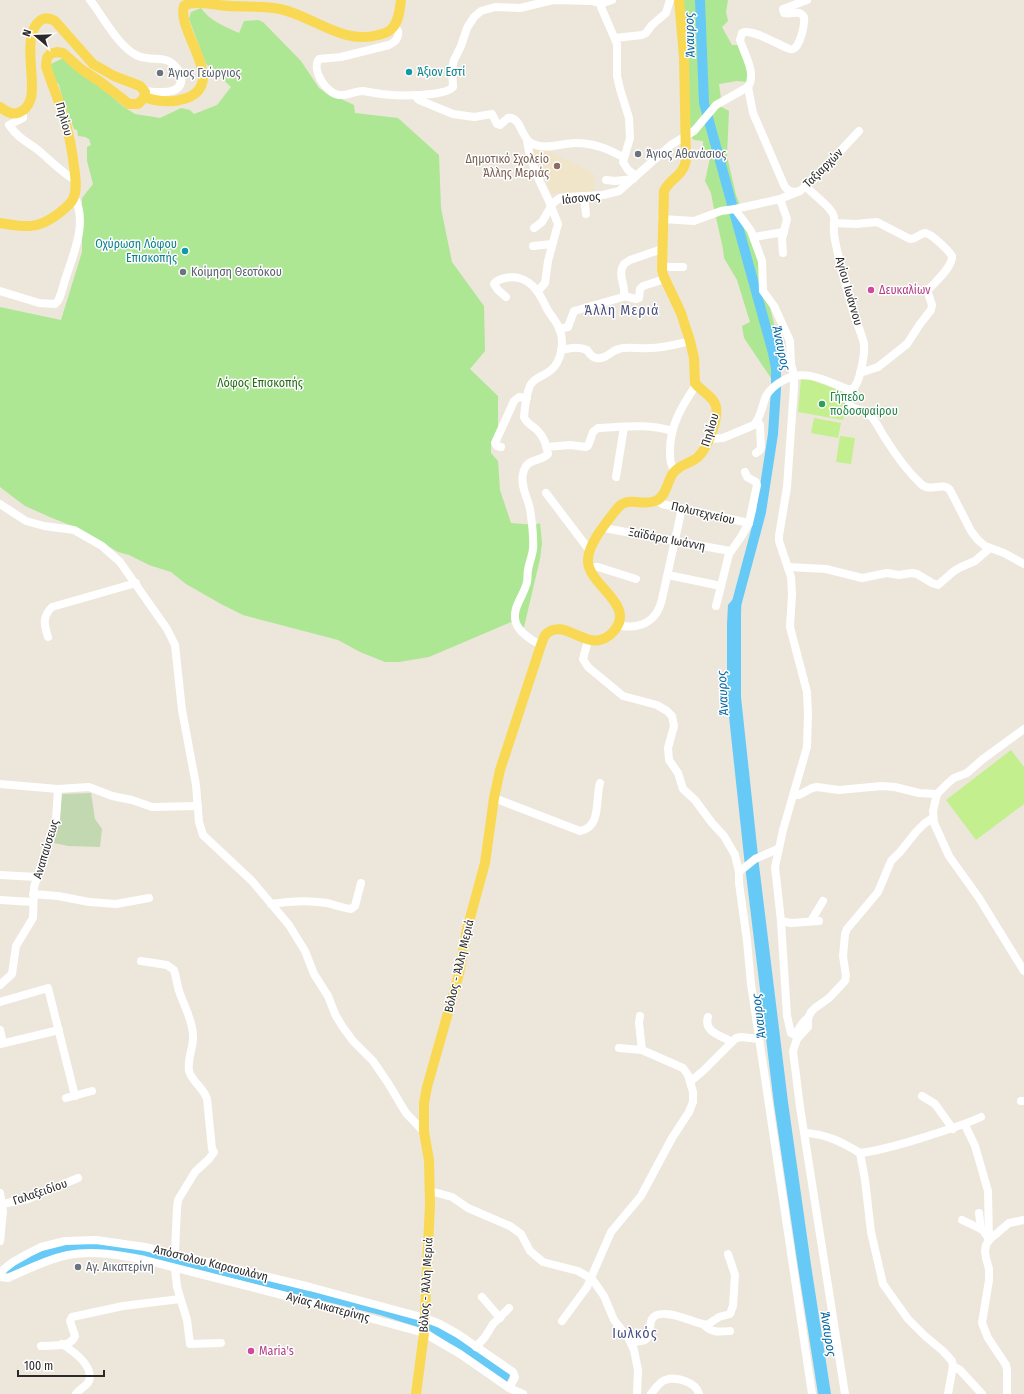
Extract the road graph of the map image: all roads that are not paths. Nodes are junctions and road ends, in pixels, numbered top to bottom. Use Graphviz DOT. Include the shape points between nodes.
graph roads {
  1 [pos="90,0"];
  2 [pos="401,0"];
  3 [pos="612,0"];
  4 [pos="670,0"];
  5 [pos="679,0"];
  6 [pos="807,0"];
  7 [pos="602,4"];
  8 [pos="394,26"];
  9 [pos="615,38"];
  10 [pos="748,87"];
  11 [pos="142,91"];
  12 [pos="416,95"];
  13 [pos="0,107"];
  14 [pos="23,111"];
  15 [pos="859,131"];
  16 [pos="685,137"];
  17 [pos="527,141"];
  18 [pos="623,157"];
  19 [pos="634,177"];
  20 [pos="75,180"];
  21 [pos="606,180"];
  22 [pos="803,189"];
  23 [pos="74,196"];
  24 [pos="584,197"];
  25 [pos="780,199"];
  26 [pos="551,206"];
  27 [pos="735,209"];
  28 [pos="586,214"];
  29 [pos="662,219"];
  30 [pos="834,222"];
  31 [pos="0,223"];
  32 [pos="534,228"];
  33 [pos="784,232"];
  34 [pos="754,237"];
  35 [pos="552,244"];
  36 [pos="533,246"];
  37 [pos="662,249"];
  38 [pos="783,253"];
  39 [pos="662,266"];
  40 [pos="683,267"];
  41 [pos="665,279"];
  42 [pos="0,291"];
  43 [pos="538,291"];
  44 [pos="624,296"];
  45 [pos="506,297"];
  46 [pos="559,329"];
  47 [pos="690,341"];
  48 [pos="561,350"];
  49 [pos="860,373"];
  50 [pos="794,375"];
  51 [pos="696,385"];
  52 [pos="852,389"];
  53 [pos="527,398"];
  54 [pos="757,421"];
  55 [pos="624,427"];
  56 [pos="672,431"];
  57 [pos="709,439"];
  58 [pos="501,447"];
  59 [pos="546,447"];
  60 [pos="756,453"];
  61 [pos="674,471"];
  62 [pos="746,472"];
  63 [pos="616,477"];
  64 [pos="546,494"];
  65 [pos="657,500"];
  66 [pos="0,504"];
  67 [pos="682,508"];
  68 [pos="750,524"];
  69 [pos="604,528"];
  70 [pos="675,540"];
  71 [pos="990,548"];
  72 [pos="590,551"];
  73 [pos="730,551"];
  74 [pos="1024,564"];
  75 [pos="788,567"];
  76 [pos="589,569"];
  77 [pos="668,575"];
  78 [pos="636,579"];
  79 [pos="136,584"];
  80 [pos="721,586"];
  81 [pos="716,606"];
  82 [pos="617,625"];
  83 [pos="48,637"];
  84 [pos="588,640"];
  85 [pos="541,645"];
  86 [pos="1024,729"];
  87 [pos="600,783"];
  88 [pos="0,784"];
  89 [pos="58,790"];
  90 [pos="794,792"];
  91 [pos="937,794"];
  92 [pos="494,798"];
  93 [pos="198,806"];
  94 [pos="933,818"];
  95 [pos="778,849"];
  96 [pos="742,869"];
  97 [pos="0,875"];
  98 [pos="37,877"];
  99 [pos="361,883"];
  100 [pos="33,898"];
  101 [pos="149,898"];
  102 [pos="0,900"];
  103 [pos="823,901"];
  104 [pos="271,904"];
  105 [pos="781,921"];
  106 [pos="141,961"];
  107 [pos="1024,971"];
  108 [pos="0,985"];
  109 [pos="0,1002"];
  110 [pos="640,1016"];
  111 [pos="708,1018"];
  112 [pos="808,1018"];
  113 [pos="0,1030"];
  114 [pos="59,1030"];
  115 [pos="759,1039"];
  116 [pos="732,1042"];
  117 [pos="2,1044"];
  118 [pos="619,1048"];
  119 [pos="642,1050"];
  120 [pos="690,1081"];
  121 [pos="92,1091"];
  122 [pos="75,1096"];
  123 [pos="922,1096"];
  124 [pos="66,1098"];
  125 [pos="981,1117"];
  126 [pos="965,1125"];
  127 [pos="953,1128"];
  128 [pos="424,1132"];
  129 [pos="805,1133"];
  130 [pos="860,1153"];
  131 [pos="78,1178"];
  132 [pos="430,1191"];
  133 [pos="0,1193"];
  134 [pos="2,1204"];
  135 [pos="979,1213"];
  136 [pos="962,1220"];
  137 [pos="1024,1220"];
  138 [pos="1,1228"];
  139 [pos="981,1229"];
  140 [pos="989,1240"];
  141 [pos="0,1241"];
  142 [pos="175,1253"];
  143 [pos="728,1254"];
  144 [pos="175,1268"];
  145 [pos="0,1272"];
  146 [pos="0,1277"];
  147 [pos="591,1278"];
  148 [pos="482,1297"];
  149 [pos="180,1299"];
  150 [pos="509,1308"];
  151 [pos="425,1318"];
  152 [pos="500,1318"];
  153 [pos="562,1321"];
  154 [pos="704,1325"];
  155 [pos="730,1330"];
  156 [pos="424,1333"];
  157 [pos="221,1343"];
  158 [pos="631,1343"];
  159 [pos="62,1344"];
  160 [pos="40,1346"];
  161 [pos="476,1347"];
  162 [pos="953,1366"];
  163 [pos="509,1388"];
  164 [pos="418,1392"];
  165 [pos="76,1394"];
  166 [pos="524,1394"];
  167 [pos="637,1394"];
  168 [pos="651,1394"];
  169 [pos="698,1394"];
  170 [pos="812,1394"];
  171 [pos="845,1394"];
  172 [pos="948,1394"];
  173 [pos="982,1394"];
  174 [pos="1007,1394"];
  1 -- 11 [label="street" via="131,51 142,57 165,59 181,74 178,88 174,90"];
  2 -- 8 [label="main road"];
  3 -- 7 [label="street"];
  4 -- 9 [label="street" via="666,13 642,35"];
  5 -- 16 [label="main road"];
  6 -- 10 [label="street" via="782,9 784,13 798,12 804,17 803,28 794,49 753,33 742,33 740,40 750,70"];
  7 -- 9 [label="street"];
  7 -- 12 [label="street" via="592,1 553,0 520,8 495,7 481,12 467,28 454,60 452,88 444,92"];
  8 -- 11 [label="main road" via="382,34 368,38 356,37 333,31 280,9 189,2 184,6 183,17 202,67 200,86 190,96 179,100 156,101"];
  8 -- 12 [label="street" via="398,31 398,38 389,45 341,57 319,59 317,64 320,76 326,87 338,95 362,91"];
  9 -- 18 [label="street" via="617,76 630,124 629,142"];
  10 -- 16 [label="street, Ιάσονος" via="711,109 698,127"];
  10 -- 22 [label="street" via="753,113 784,185 789,191"];
  11 -- 14 [label="main road" via="96,67 55,21 46,18 38,23 32,32 31,97"];
  11 -- 20 [label="main road, Πηλίου" via="142,102 137,105 130,104 80,69 63,53 55,52 48,55 46,66 66,123"];
  12 -- 17 [label="street" via="419,100 453,114 474,117 492,114 500,125 508,118 512,118 517,121"];
  13 -- 14 [label="main road" via="13,114"];
  14 -- 20 [label="street" via="23,118 9,125 16,135"];
  15 -- 22 [label="street, Ταξιαρχών"];
  16 -- 19 [label="street, Ιάσονος" via="670,145"];
  16 -- 29 [label="main road" via="685,164 679,175 664,189"];
  17 -- 18 [label="street" via="542,147 575,143 595,145"];
  17 -- 26 [label="street" via="530,157"];
  18 -- 19 [label="street" via="626,168"];
  19 -- 21 [label="street"];
  19 -- 24 [label="street, Ιάσονος" via="616,192"];
  20 -- 23 [label="main road, Πηλίου"];
  22 -- 25 [label="street, Ταξιαρχών"];
  22 -- 30 [label="street, Αγίου Ιωάννου" via="829,208 834,214"];
  23 -- 31 [label="main road" via="65,208 42,224 26,227"];
  23 -- 42 [label="street" via="79,212 78,239 58,301 55,304 42,304"];
  24 -- 26 [label="street, Ιάσονος" via="562,198"];
  24 -- 28 [label="street"];
  25 -- 27 [label="street, Ταξιαρχών"];
  25 -- 33 [label="street" via="787,219"];
  26 -- 32 [label="street, Ιάσονος" via="542,222"];
  26 -- 35 [label="street" via="558,224"];
  27 -- 29 [label="street, Ταξιαρχών" via="721,211 698,221"];
  27 -- 34 [label="street"];
  29 -- 37 [label="main road"];
  30 -- 49 [label="street, Αγίου Ιωάννου" via="837,250 864,344"];
  30 -- 49 [label="street" via="877,222 910,239 928,234 952,256 949,266 928,290 931,310 907,344 878,367"];
  33 -- 34 [label="street"];
  33 -- 38 [label="street"];
  34 -- 50 [label="street" via="762,261 763,291 774,306 790,341"];
  35 -- 36 [label="street"];
  35 -- 43 [label="street" via="545,282"];
  37 -- 39 [label="main road"];
  37 -- 44 [label="street" via="624,264 620,276"];
  39 -- 40 [label="street"];
  39 -- 41 [label="main road"];
  41 -- 44 [label="street" via="642,286 636,299"];
  41 -- 47 [label="main road" via="681,313"];
  43 -- 45 [label="street" via="518,277 499,279 494,285"];
  43 -- 46 [label="street"];
  44 -- 46 [label="street" via="574,311 568,327"];
  46 -- 48 [label="street"];
  47 -- 48 [label="street" via="659,348 619,348 606,357 599,358 582,348"];
  47 -- 51 [label="main road"];
  48 -- 53 [label="street" via="553,369 532,383"];
  49 -- 52 [label="street, Αγίου Ιωάννου" via="856,386"];
  50 -- 52 [label="street" via="803,374"];
  50 -- 54 [label="street" via="773,387 767,395"];
  50 -- 75 [label="street" via="787,487 779,531 779,540"];
  51 -- 56 [label="street"];
  51 -- 57 [label="main road, Πηλίου" via="716,404"];
  52 -- 71 [label="street, Αγίου Ιωάννου" via="850,405 869,414 897,456 924,486 947,487 950,490 971,532 982,544"];
  53 -- 58 [label="street" via="517,398 514,401 495,443"];
  53 -- 59 [label="street" via="524,419 538,432"];
  54 -- 57 [label="street" via="754,425 723,438"];
  54 -- 60 [label="street" via="760,425 761,447"];
  55 -- 56 [label="street" via="650,427"];
  55 -- 59 [label="street" via="598,428 586,447 570,444"];
  55 -- 63 [label="street"];
  56 -- 61 [label="street" via="670,460"];
  57 -- 61 [label="main road, Πηλίου" via="698,457"];
  59 -- 85 [label="street" via="547,456 530,463 522,476 532,521 533,549 515,617 518,627 531,640"];
  61 -- 65 [label="main road" via="662,496"];
  62 -- 68 [label="street" via="747,477 757,485"];
  64 -- 72 [label="street"];
  65 -- 67 [label="street, Πολυτεχνείου" via="662,504"];
  65 -- 69 [label="main road" via="631,501 623,504 616,509"];
  66 -- 79 [label="street" via="32,524 70,529 82,534 118,559"];
  67 -- 68 [label="street, Πολυτεχνείου"];
  67 -- 70 [label="street"];
  68 -- 73 [label="street"];
  69 -- 70 [label="street, Ξαϊδάρα Ιωάννη"];
  69 -- 72 [label="main road"];
  70 -- 73 [label="street, Ξαϊδάρα Ιωάννη"];
  70 -- 77 [label="street"];
  71 -- 74 [label="street"];
  71 -- 75 [label="street" via="975,561 954,571 938,585 912,573 887,573 862,578 826,568"];
  72 -- 76 [label="main road"];
  73 -- 80 [label="street"];
  75 -- 90 [label="street" via="792,594 790,627 807,692 808,715 808,747"];
  76 -- 78 [label="street" via="598,567"];
  76 -- 82 [label="main road" via="616,603 619,614"];
  77 -- 80 [label="street"];
  77 -- 82 [label="street" via="660,609 654,617 647,622 628,627"];
  79 -- 83 [label="street" via="52,607 44,623"];
  79 -- 93 [label="street" via="175,645"];
  80 -- 81 [label="street"];
  82 -- 84 [label="main road" via="606,638"];
  84 -- 85 [label="main road, Βόλος - Άλλη Μεριά" via="553,628 545,635"];
  84 -- 96 [label="street" via="583,659 588,667 625,697 657,705 672,716 674,726 668,748 669,760 678,773 683,790 695,800 728,842"];
  85 -- 92 [label="main road, Βόλος - Άλλη Μεριά" via="504,755"];
  86 -- 91 [label="street" via="968,773 948,782"];
  87 -- 92 [label="street" via="591,825 580,831"];
  88 -- 89 [label="street"];
  89 -- 93 [label="street" via="90,787 152,807"];
  89 -- 98 [label="street, Αναπαύσεως" via="56,820"];
  90 -- 91 [label="street" via="795,795 799,795 817,787 839,790 882,786"];
  90 -- 95 [label="street"];
  91 -- 94 [label="street" via="933,805"];
  92 -- 128 [label="main road, Βόλος - Άλλη Μεριά" via="485,863 467,929 459,974 427,1087"];
  93 -- 104 [label="street" via="199,822 206,838 252,881"];
  94 -- 107 [label="street" via="949,856 979,898"];
  94 -- 112 [label="street" via="916,832 892,861 878,892 848,926 843,956 845,981 813,1010"];
  95 -- 96 [label="street" via="764,854"];
  95 -- 105 [label="street" via="774,871"];
  96 -- 115 [label="street" via="739,883"];
  97 -- 98 [label="street"];
  98 -- 100 [label="street, Αναπαύσεως"];
  99 -- 104 [label="street" via="355,906 351,909 314,902 291,901"];
  100 -- 101 [label="street, Αναπαύσεως" via="58,896 116,904"];
  100 -- 102 [label="street"];
  100 -- 108 [label="street, Αναπαύσεως" via="33,918 16,946 12,974"];
  103 -- 105 [label="street" via="815,921"];
  104 -- 128 [label="street" via="298,938 314,974 352,1041 373,1061 406,1113"];
  105 -- 112 [label="street" via="790,1033 796,1034 800,1025"];
  106 -- 142 [label="street" via="167,965 174,972 179,992 190,1016 193,1033 189,1072 207,1097 214,1152 195,1172 178,1200"];
  109 -- 114 [label="street" via="48,988"];
  110 -- 119 [label="street"];
  111 -- 116 [label="street" via="706,1023 710,1030"];
  112 -- 129 [label="street" via="808,1027 797,1039 793,1051"];
  113 -- 117 [label="street"];
  114 -- 117 [label="street"];
  114 -- 122 [label="street"];
  115 -- 116 [label="street" via="741,1037"];
  115 -- 170 [label="street"];
  116 -- 120 [label="street"];
  118 -- 119 [label="street"];
  119 -- 120 [label="street" via="682,1068"];
  120 -- 147 [label="street" via="694,1095 689,1112 641,1196 611,1232"];
  121 -- 122 [label="street"];
  122 -- 124 [label="street"];
  123 -- 127 [label="street" via="935,1104"];
  125 -- 126 [label="street"];
  126 -- 127 [label="street"];
  126 -- 140 [label="street" via="975,1146 988,1191"];
  127 -- 130 [label="street" via="892,1148"];
  128 -- 132 [label="main road, Βόλος - Άλλη Μεριά" via="429,1160"];
  129 -- 130 [label="street" via="833,1138"];
  129 -- 171 [label="street"];
  130 -- 162 [label="street" via="871,1232 884,1284 904,1315 949,1356"];
  131 -- 134 [label="street, Γαλαξειδίου" via="28,1199"];
  132 -- 147 [label="street" via="452,1197 471,1209 510,1226 521,1234 530,1251 543,1262 574,1270"];
  132 -- 151 [label="main road, Βόλος - Άλλη Μεριά"];
  133 -- 134 [label="street"];
  134 -- 138 [label="street"];
  135 -- 139 [label="street"];
  136 -- 139 [label="street"];
  137 -- 140 [label="street" via="1009,1223"];
  138 -- 141 [label="street"];
  139 -- 140 [label="street"];
  140 -- 174 [label="street" via="985,1251 989,1269 982,1323 1006,1365"];
  142 -- 145 [label="street, Απόστολου Καραουλάνη" via="103,1240 83,1239 50,1244 29,1252"];
  142 -- 151 [label="street, Απόστολου Καραουλάνη"];
  143 -- 154 [label="street" via="735,1275 732,1309 728,1314"];
  144 -- 146 [label="street, Αγίας Αικατερίνης" via="112,1254 75,1254 54,1258 8,1278"];
  144 -- 149 [label="street"];
  144 -- 156 [label="street, Αγίας Αικατερίνης"];
  147 -- 153 [label="street" via="586,1289"];
  147 -- 158 [label="street" via="604,1296 614,1320"];
  148 -- 152 [label="street"];
  149 -- 157 [label="street" via="187,1320 190,1344"];
  149 -- 159 [label="street" via="123,1306 72,1317 70,1321 75,1332 74,1338 68,1344"];
  150 -- 152 [label="street"];
  151 -- 156 [label="main road, Βόλος - Άλλη Μεριά"];
  151 -- 161 [label="street, Απόστολου Καραουλάνη" via="458,1334"];
  152 -- 161 [label="street"];
  154 -- 155 [label="street" via="715,1332"];
  154 -- 158 [label="street" via="682,1317 657,1315 652,1318 648,1337"];
  156 -- 163 [label="street, Αγίας Αικατερίνης"];
  156 -- 164 [label="main road, Βόλος - Άλλη Μεριά"];
  158 -- 167 [label="street" via="638,1364"];
  159 -- 160 [label="street"];
  159 -- 165 [label="street" via="84,1362 88,1369 88,1382"];
  161 -- 163 [label="street, Απόστολου Καραουλάνη" via="514,1373"];
  162 -- 172 [label="street"];
  162 -- 173 [label="street"];
  163 -- 166 [label="street, Αγίας Αικατερίνης"];
  168 -- 169 [label="street" via="660,1383 668,1379 691,1384"];
}
